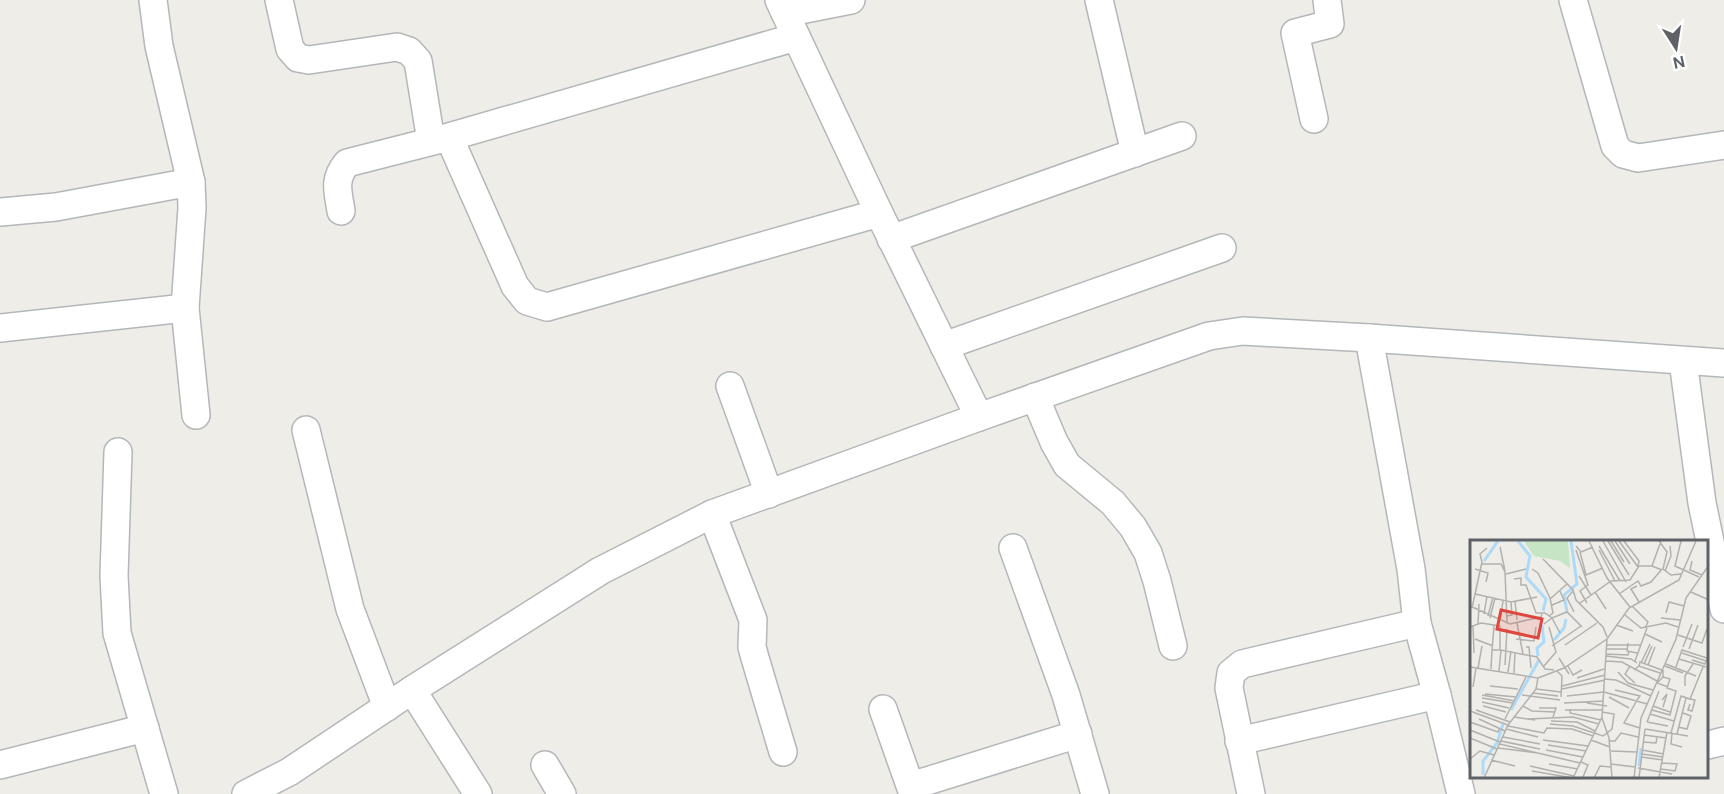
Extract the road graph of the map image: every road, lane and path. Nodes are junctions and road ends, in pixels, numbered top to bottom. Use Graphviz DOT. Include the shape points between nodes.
graph roads {
  1 [pos="153,0"];
  2 [pos="279,0"];
  3 [pos="851,0"];
  4 [pos="1099,0"];
  5 [pos="1326,0"];
  6 [pos="1573,0"];
  7 [pos="787,17"];
  8 [pos="1314,119"];
  9 [pos="1182,136"];
  10 [pos="440,139"];
  11 [pos="1724,145"];
  12 [pos="1135,153"];
  13 [pos="191,182"];
  14 [pos="341,211"];
  15 [pos="0,212"];
  16 [pos="879,213"];
  17 [pos="891,239"];
  18 [pos="1222,248"];
  19 [pos="184,308"];
  20 [pos="0,328"];
  21 [pos="1369,338"];
  22 [pos="944,346"];
  23 [pos="1683,361"];
  24 [pos="1724,363"];
  25 [pos="730,386"];
  26 [pos="1035,397"];
  27 [pos="196,415"];
  28 [pos="979,417"];
  29 [pos="306,430"];
  30 [pos="118,452"];
  31 [pos="769,494"];
  32 [pos="712,514"];
  33 [pos="1013,548"];
  34 [pos="1724,609"];
  35 [pos="1724,620"];
  36 [pos="1417,623"];
  37 [pos="1709,624"];
  38 [pos="1173,646"];
  39 [pos="412,690"];
  40 [pos="1437,695"];
  41 [pos="387,707"];
  42 [pos="883,710"];
  43 [pos="145,728"];
  44 [pos="1077,734"];
  45 [pos="1239,741"];
  46 [pos="1724,741"];
  47 [pos="1709,745"];
  48 [pos="783,752"];
  49 [pos="0,765"];
  50 [pos="545,765"];
  51 [pos="1463,780"];
  52 [pos="912,790"];
  53 [pos="164,794"];
  54 [pos="246,794"];
  55 [pos="478,794"];
  56 [pos="562,794"];
  57 [pos="1095,794"];
  58 [pos="1251,794"];
  1 -- 13 [label="street" via="159,46"];
  2 -- 10 [label="street" via="290,49 298,58 309,60 397,47 409,51 418,61"];
  3 -- 7 [label="street"];
  4 -- 12 [label="street"];
  5 -- 8 [label="street" via="1330,24 1295,33"];
  6 -- 11 [label="street" via="1615,146 1623,154 1638,158"];
  7 -- 10 [label="street"];
  7 -- 16 [label="street"];
  9 -- 12 [label="street"];
  10 -- 14 [label="street" via="347,164 339,173 337,186"];
  10 -- 16 [label="street" via="514,286 527,301 547,307"];
  12 -- 17 [label="street"];
  13 -- 15 [label="street" via="56,207"];
  13 -- 19 [label="street"];
  16 -- 17 [label="street"];
  17 -- 22 [label="street"];
  18 -- 22 [label="street"];
  19 -- 20 [label="street"];
  19 -- 27 [label="street"];
  21 -- 23 [label="street"];
  21 -- 26 [label="street" via="1243,331 1209,336"];
  21 -- 36 [label="street" via="1412,569"];
  22 -- 28 [label="street"];
  23 -- 24 [label="street"];
  23 -- 34 [label="street" via="1702,504"];
  25 -- 31 [label="street"];
  26 -- 28 [label="street"];
  26 -- 38 [label="street" via="1067,465 1113,503 1148,553"];
  28 -- 31 [label="street"];
  29 -- 41 [label="street" via="350,609"];
  30 -- 43 [label="street" via="114,576 117,633"];
  31 -- 32 [label="street"];
  32 -- 39 [label="street" via="600,571"];
  32 -- 48 [label="street" via="753,620 752,647"];
  33 -- 44 [label="street"];
  35 -- 37 [label="street"];
  36 -- 40 [label="street"];
  36 -- 45 [label="street" via="1242,664 1231,673 1228,687"];
  39 -- 41 [label="street"];
  39 -- 55 [label="street"];
  40 -- 45 [label="street"];
  40 -- 51 [label="street"];
  41 -- 54 [label="street" via="289,772"];
  42 -- 52 [label="street"];
  43 -- 49 [label="street"];
  43 -- 53 [label="street"];
  44 -- 52 [label="street"];
  44 -- 57 [label="street"];
  45 -- 58 [label="street"];
  46 -- 47 [label="street"];
  50 -- 56 [label="street"];
}
